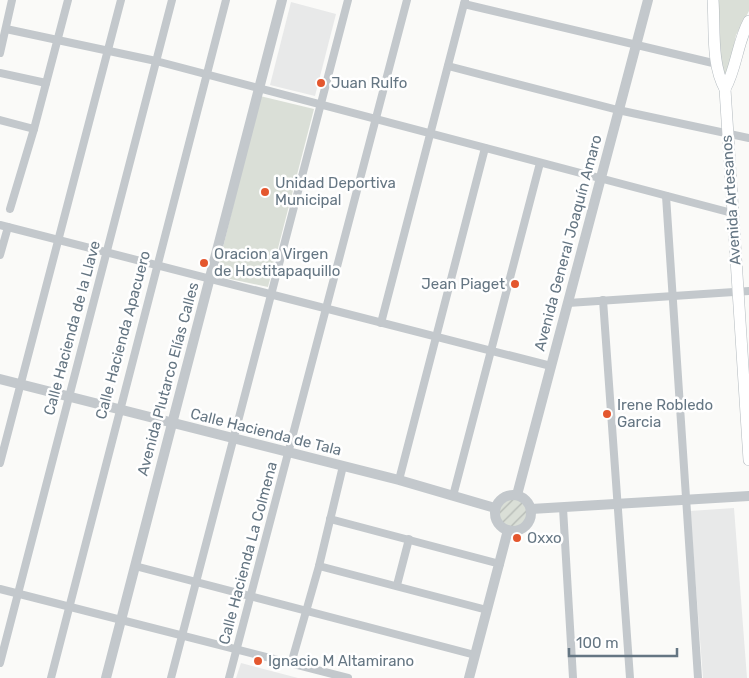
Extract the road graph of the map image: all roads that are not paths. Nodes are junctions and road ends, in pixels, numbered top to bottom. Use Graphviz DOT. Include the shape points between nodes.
graph roads {
  1 [pos="12,0"];
  2 [pos="68,0"];
  3 [pos="121,0"];
  4 [pos="172,0"];
  5 [pos="226,0"];
  6 [pos="282,0"];
  7 [pos="348,0"];
  8 [pos="407,0"];
  9 [pos="648,0"];
  10 [pos="713,0"];
  11 [pos="464,2"];
  12 [pos="749,21"];
  13 [pos="6,29"];
  14 [pos="57,39"];
  15 [pos="636,46"];
  16 [pos="107,50"];
  17 [pos="0,54"];
  18 [pos="156,61"];
  19 [pos="717,64"];
  20 [pos="448,66"];
  21 [pos="0,73"];
  22 [pos="206,74"];
  23 [pos="46,83"];
  24 [pos="259,87"];
  25 [pos="725,89"];
  26 [pos="320,103"];
  27 [pos="618,110"];
  28 [pos="0,120"];
  29 [pos="376,120"];
  30 [pos="34,128"];
  31 [pos="430,134"];
  32 [pos="727,134"];
  33 [pos="749,138"];
  34 [pos="485,148"];
  35 [pos="540,163"];
  36 [pos="600,179"];
  37 [pos="666,196"];
  38 [pos="10,209"];
  39 [pos="732,213"];
  40 [pos="4,226"];
  41 [pos="58,240"];
  42 [pos="107,252"];
  43 [pos="0,255"];
  44 [pos="156,265"];
  45 [pos="210,279"];
  46 [pos="743,291"];
  47 [pos="271,294"];
  48 [pos="672,296"];
  49 [pos="603,300"];
  50 [pos="568,303"];
  51 [pos="326,309"];
  52 [pos="381,323"];
  53 [pos="436,337"];
  54 [pos="491,351"];
  55 [pos="551,366"];
  56 [pos="0,379"];
  57 [pos="20,384"];
  58 [pos="68,397"];
  59 [pos="118,410"];
  60 [pos="172,424"];
  61 [pos="234,440"];
  62 [pos="288,453"];
  63 [pos="749,460"];
  64 [pos="0,462"];
  65 [pos="343,466"];
  66 [pos="399,480"];
  67 [pos="517,495"];
  68 [pos="454,496"];
  69 [pos="749,496"];
  70 [pos="687,501"];
  71 [pos="619,506"];
  72 [pos="495,508"];
  73 [pos="563,508"];
  74 [pos="531,509"];
  75 [pos="330,519"];
  76 [pos="508,530"];
  77 [pos="410,539"];
  78 [pos="500,564"];
  79 [pos="135,566"];
  80 [pos="318,566"];
  81 [pos="196,582"];
  82 [pos="397,585"];
  83 [pos="0,589"];
  84 [pos="18,593"];
  85 [pos="250,597"];
  86 [pos="69,607"];
  87 [pos="305,610"];
  88 [pos="487,610"];
  89 [pos="120,621"];
  90 [pos="182,636"];
  91 [pos="237,650"];
  92 [pos="475,655"];
  93 [pos="0,663"];
  94 [pos="291,664"];
  95 [pos="51,678"];
  96 [pos="106,678"];
  97 [pos="171,678"];
  98 [pos="229,678"];
  99 [pos="347,678"];
  100 [pos="469,678"];
  101 [pos="573,678"];
  102 [pos="630,678"];
  103 [pos="698,678"];
  1 -- 13 [label="street"];
  2 -- 14 [label="street"];
  3 -- 16 [label="street"];
  4 -- 18 [label="street, Calle Hacienda de la Llave"];
  5 -- 22 [label="street, Calle Hacienda Apacuero"];
  6 -- 24 [label="street, Avenida Plutarco Elías Calles"];
  7 -- 26 [label="street"];
  8 -- 29 [label="street, Calle Hacienda La Colmena"];
  9 -- 15 [label="street, Avenida General Joaquín Amaro"];
  10 -- 19 [label="main road, Avenida Artesanos"];
  11 -- 15 [label="street"];
  11 -- 20 [label="street"];
  12 -- 25 [label="main road, Avenida Artesanos" via="742,34 732,77"];
  13 -- 14 [label="street"];
  13 -- 17 [label="street"];
  14 -- 16 [label="street"];
  14 -- 23 [label="street"];
  15 -- 19 [label="street"];
  15 -- 27 [label="street, Avenida General Joaquín Amaro"];
  16 -- 18 [label="street"];
  16 -- 41 [label="street"];
  18 -- 22 [label="street"];
  18 -- 42 [label="street, Calle Hacienda de la Llave"];
  19 -- 25 [label="main road, Avenida Artesanos"];
  20 -- 27 [label="street"];
  20 -- 31 [label="street"];
  21 -- 23 [label="street"];
  22 -- 24 [label="street"];
  22 -- 44 [label="street, Calle Hacienda Apacuero"];
  23 -- 30 [label="street"];
  24 -- 26 [label="street"];
  24 -- 45 [label="street, Avenida Plutarco Elías Calles"];
  25 -- 32 [label="main road, Avenida Artesanos"];
  26 -- 29 [label="street"];
  26 -- 47 [label="street"];
  27 -- 32 [label="street"];
  27 -- 36 [label="street, Avenida General Joaquín Amaro"];
  28 -- 30 [label="street"];
  29 -- 31 [label="street"];
  29 -- 51 [label="street, Calle Hacienda La Colmena"];
  30 -- 38 [label="street"];
  31 -- 34 [label="street"];
  31 -- 52 [label="street"];
  32 -- 33 [label="street"];
  32 -- 39 [label="main road, Avenida Artesanos"];
  34 -- 35 [label="street"];
  34 -- 53 [label="street"];
  35 -- 36 [label="street"];
  35 -- 54 [label="street"];
  36 -- 37 [label="street"];
  36 -- 50 [label="street, Avenida General Joaquín Amaro"];
  37 -- 39 [label="street"];
  37 -- 48 [label="street"];
  39 -- 46 [label="main road, Avenida Artesanos"];
  40 -- 41 [label="street"];
  40 -- 43 [label="street"];
  41 -- 42 [label="street"];
  41 -- 57 [label="street"];
  42 -- 44 [label="street"];
  42 -- 58 [label="street, Calle Hacienda de la Llave"];
  44 -- 45 [label="street"];
  44 -- 59 [label="street, Calle Hacienda Apacuero"];
  45 -- 47 [label="street"];
  45 -- 60 [label="street, Avenida Plutarco Elías Calles"];
  46 -- 48 [label="street"];
  46 -- 63 [label="main road, Avenida Artesanos"];
  47 -- 51 [label="street"];
  47 -- 61 [label="street"];
  48 -- 49 [label="street"];
  48 -- 70 [label="street"];
  49 -- 50 [label="street"];
  49 -- 71 [label="street"];
  50 -- 55 [label="street, Avenida General Joaquín Amaro"];
  51 -- 52 [label="street"];
  51 -- 62 [label="street, Calle Hacienda La Colmena"];
  52 -- 53 [label="street"];
  53 -- 54 [label="street"];
  53 -- 66 [label="street"];
  54 -- 55 [label="street"];
  54 -- 68 [label="street"];
  55 -- 67 [label="street, Avenida General Joaquín Amaro"];
  56 -- 57 [label="street, Calle Hacienda de Tala"];
  57 -- 58 [label="street, Calle Hacienda de Tala"];
  57 -- 64 [label="street"];
  58 -- 59 [label="street, Calle Hacienda de Tala"];
  58 -- 84 [label="street, Calle Hacienda de la Llave"];
  59 -- 60 [label="street, Calle Hacienda de Tala"];
  59 -- 86 [label="street, Calle Hacienda Apacuero"];
  60 -- 61 [label="street, Calle Hacienda de Tala"];
  60 -- 79 [label="street, Avenida Plutarco Elías Calles"];
  61 -- 62 [label="street, Calle Hacienda de Tala"];
  61 -- 81 [label="street"];
  62 -- 65 [label="street, Calle Hacienda de Tala"];
  62 -- 85 [label="street, Calle Hacienda La Colmena"];
  65 -- 66 [label="street, Calle Hacienda de Tala"];
  65 -- 75 [label="street"];
  66 -- 68 [label="street, Calle Hacienda de Tala"];
  67 -- 72 [label="street" via="506,496"];
  67 -- 74 [label="street" via="526,500"];
  68 -- 72 [label="street, Calle Hacienda de Tala"];
  69 -- 70 [label="street"];
  70 -- 71 [label="street"];
  70 -- 103 [label="street"];
  71 -- 73 [label="street"];
  71 -- 102 [label="street"];
  72 -- 76 [label="street" via="496,519"];
  73 -- 74 [label="street"];
  73 -- 101 [label="street"];
  74 -- 76 [label="street" via="525,526 520,530"];
  75 -- 77 [label="street"];
  75 -- 80 [label="street"];
  76 -- 78 [label="street"];
  77 -- 78 [label="street"];
  77 -- 82 [label="street"];
  78 -- 88 [label="street"];
  79 -- 81 [label="street"];
  79 -- 89 [label="street, Avenida Plutarco Elías Calles"];
  80 -- 82 [label="street"];
  80 -- 87 [label="street"];
  81 -- 85 [label="street"];
  81 -- 90 [label="street"];
  82 -- 88 [label="street"];
  83 -- 84 [label="street"];
  84 -- 86 [label="street"];
  84 -- 93 [label="street, Calle Hacienda de la Llave"];
  85 -- 87 [label="street"];
  85 -- 91 [label="street, Calle Hacienda La Colmena"];
  86 -- 89 [label="street"];
  86 -- 95 [label="street, Calle Hacienda Apacuero"];
  87 -- 92 [label="street"];
  87 -- 94 [label="street"];
  88 -- 92 [label="street"];
  89 -- 90 [label="street"];
  89 -- 96 [label="street, Avenida Plutarco Elías Calles"];
  90 -- 91 [label="street"];
  90 -- 97 [label="street"];
  91 -- 94 [label="street"];
  91 -- 98 [label="street, Calle Hacienda La Colmena"];
  92 -- 100 [label="street"];
  94 -- 99 [label="street"];
}
